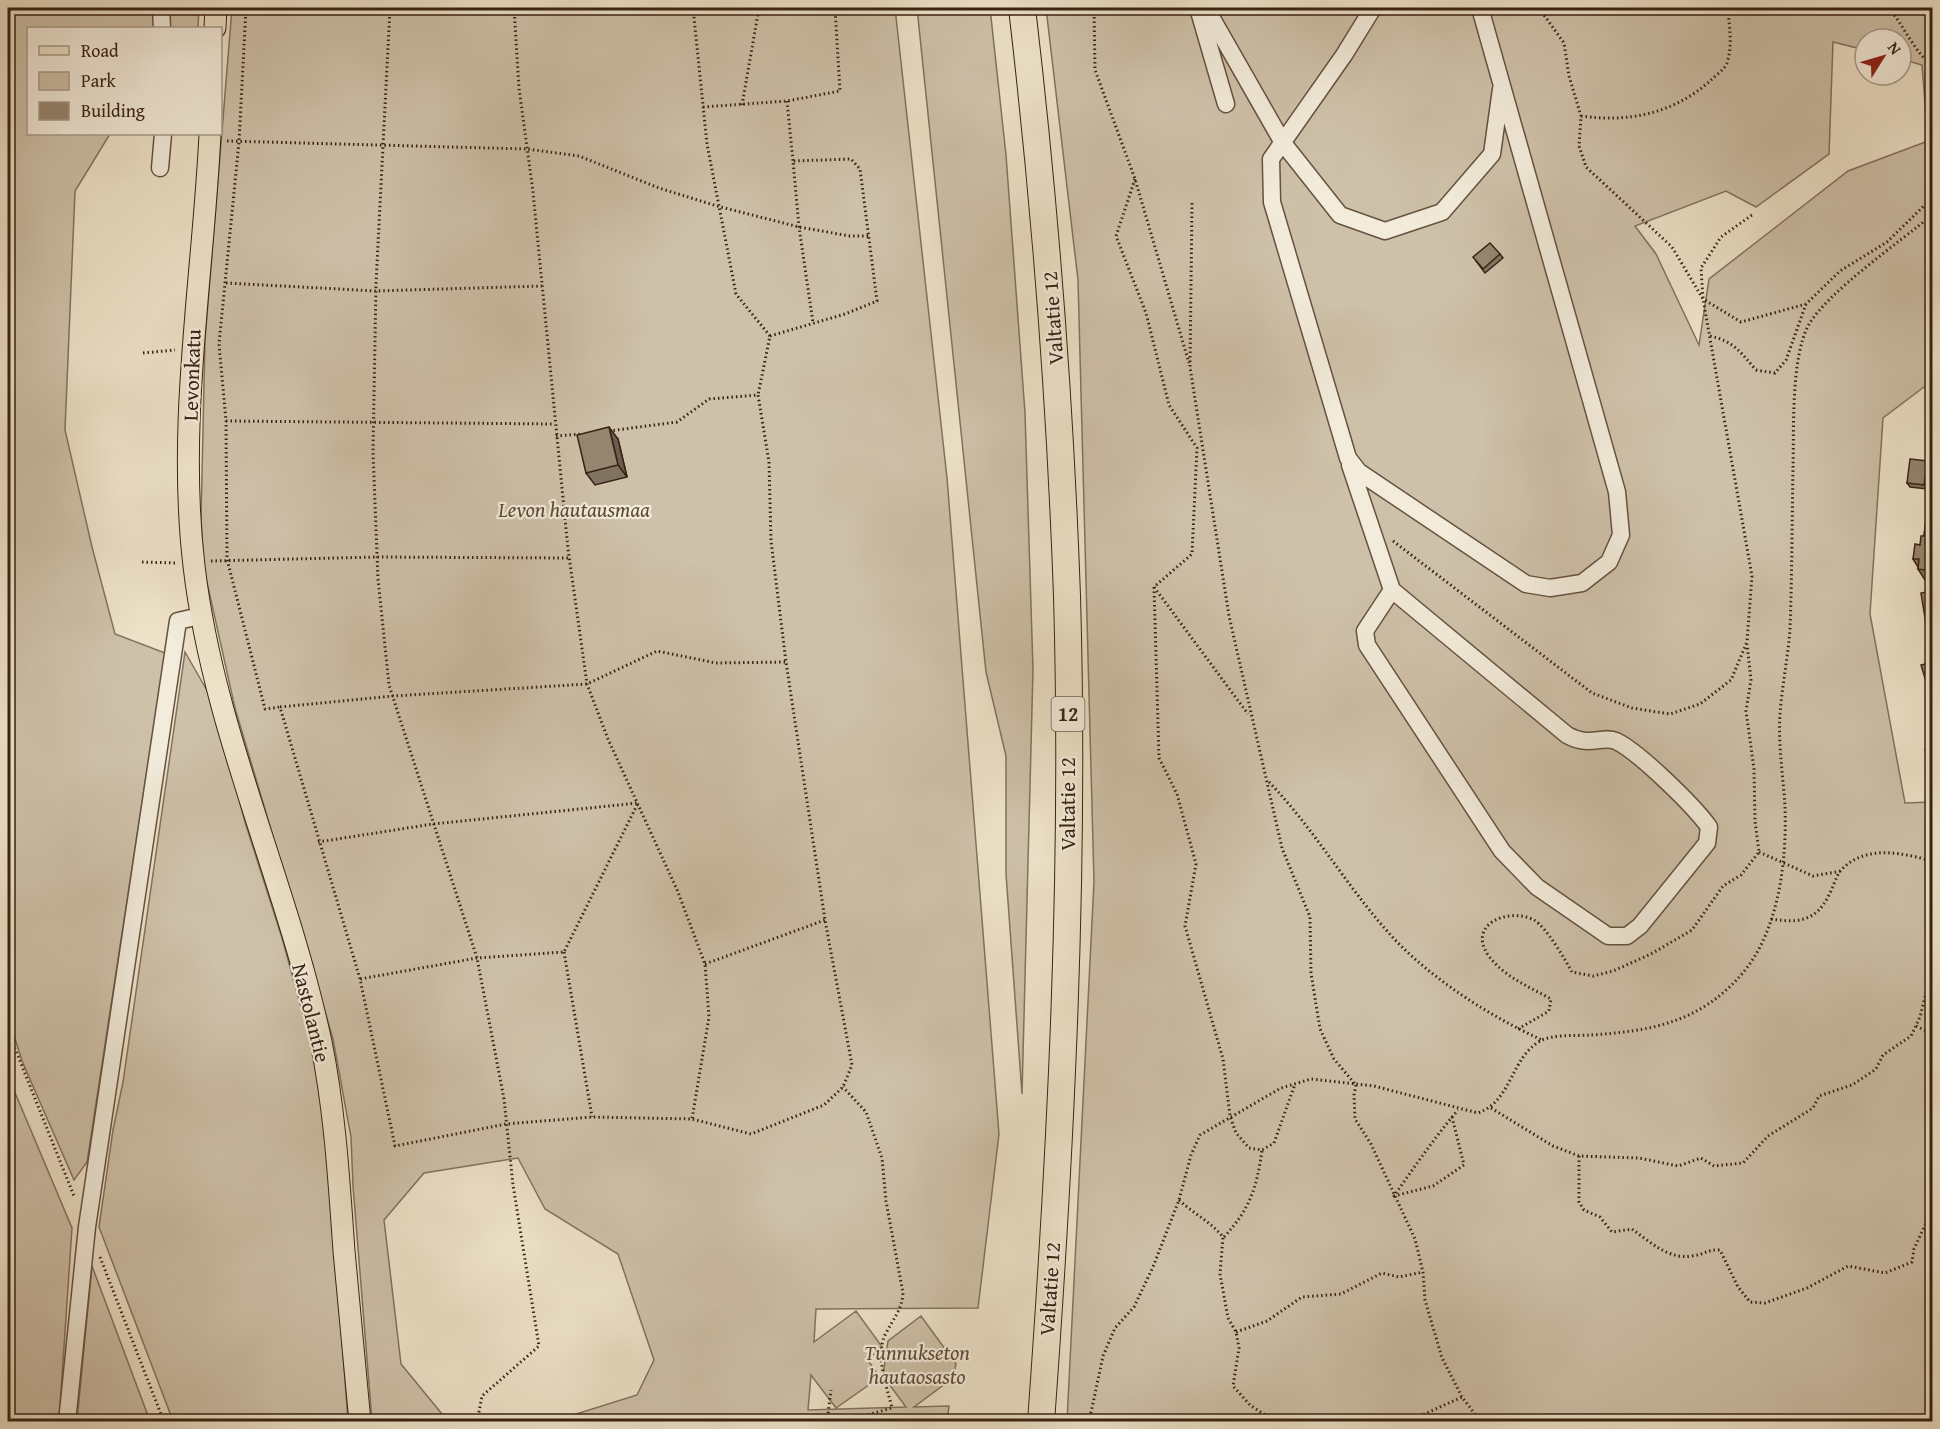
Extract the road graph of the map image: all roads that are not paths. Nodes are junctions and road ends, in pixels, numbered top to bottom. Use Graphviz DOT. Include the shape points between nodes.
graph roads {
  1 [pos="161,8"];
  2 [pos="216,8"];
  3 [pos="1022,8"];
  4 [pos="1198,8"];
  5 [pos="1206,8"];
  6 [pos="1373,8"];
  7 [pos="1480,8"];
  8 [pos="162,27"];
  9 [pos="215,27"];
  10 [pos="1502,82"];
  11 [pos="1226,104"];
  12 [pos="163,135"];
  13 [pos="210,137"];
  14 [pos="1283,143"];
  15 [pos="160,168"];
  16 [pos="1348,458"];
  17 [pos="1392,590"];
  18 [pos="200,616"];
  19 [pos="67,1422"];
  20 [pos="360,1422"];
  21 [pos="1041,1422"];
  1 -- 8 [label="lane"];
  2 -- 9 [label="main road"];
  3 -- 21 [label="highway, Valtatie 12 / 12" via="1051,282 1067,600 1068,919 1052,1281"];
  4 -- 11 [label="lane"];
  5 -- 14 [label="lane"];
  6 -- 14 [label="lane"];
  7 -- 10 [label="lane"];
  10 -- 14 [label="lane" via="1492,154 1442,212 1386,231 1340,215"];
  10 -- 16 [label="lane" via="1617,492 1621,535 1609,562 1582,582 1550,588 1526,584 1359,472"];
  12 -- 15 [label="lane"];
  13 -- 18 [label="main road, Levonkatu" via="191,348 190,515"];
  14 -- 16 [label="lane" via="1271,159 1272,202"];
  16 -- 17 [label="lane"];
  17 -- 17 [label="lane" via="1567,735 1581,743 1614,740 1629,749 1698,811 1709,827 1707,843 1640,926 1627,936 1608,936 1537,887 1502,851 1367,645 1365,631"];
  18 -- 19 [label="lane" via="178,621 87,1227"];
  18 -- 20 [label="main road, Nastolantie" via="321,1041 337,1139"];
}
